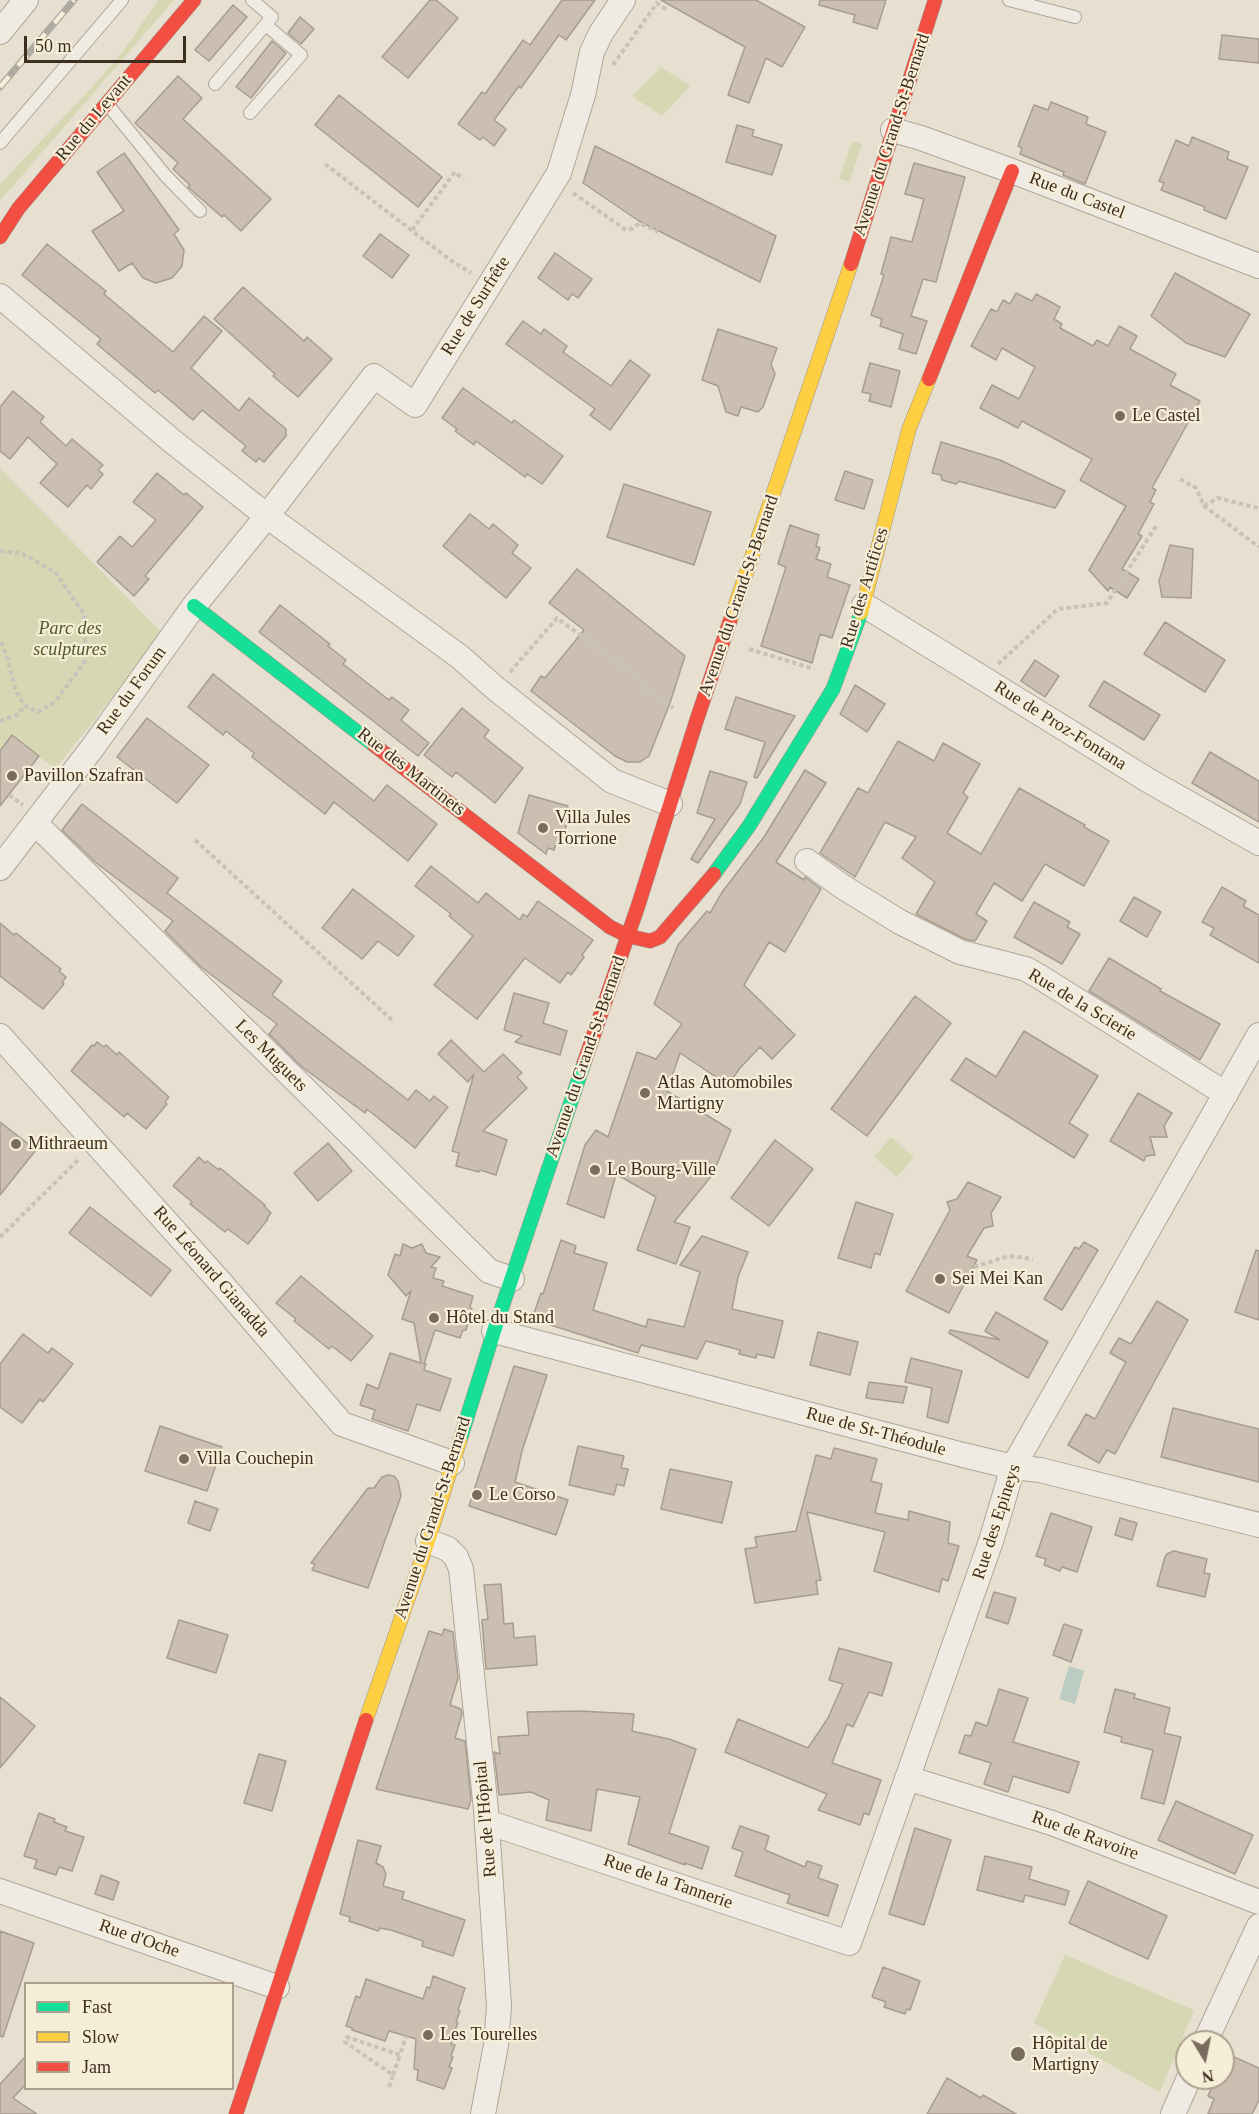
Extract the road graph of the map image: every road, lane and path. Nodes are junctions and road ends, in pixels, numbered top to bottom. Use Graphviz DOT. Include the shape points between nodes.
graph roads {
  1 [pos="26,0"];
  2 [pos="122,0"];
  3 [pos="194,0"];
  4 [pos="252,0"];
  5 [pos="623,0"];
  6 [pos="935,0"];
  7 [pos="1010,0"];
  8 [pos="668,11"];
  9 [pos="1075,17"];
  10 [pos="266,25"];
  11 [pos="0,32"];
  12 [pos="215,84"];
  13 [pos="583,95"];
  14 [pos="107,104"];
  15 [pos="250,113"];
  16 [pos="893,130"];
  17 [pos="0,143"];
  18 [pos="325,164"];
  19 [pos="1012,171"];
  20 [pos="464,179"];
  21 [pos="569,190"];
  22 [pos="18,209"];
  23 [pos="200,211"];
  24 [pos="0,225"];
  25 [pos="412,230"];
  26 [pos="658,232"];
  27 [pos="0,237"];
  28 [pos="1259,266"];
  29 [pos="489,285"];
  30 [pos="0,296"];
  31 [pos="1180,479"];
  32 [pos="1204,506"];
  33 [pos="1259,511"];
  34 [pos="267,516"];
  35 [pos="1156,526"];
  36 [pos="1259,547"];
  37 [pos="0,551"];
  38 [pos="864,605"];
  39 [pos="194,606"];
  40 [pos="0,639"];
  41 [pos="724,642"];
  42 [pos="837,676"];
  43 [pos="984,678"];
  44 [pos="495,688"];
  45 [pos="24,705"];
  46 [pos="697,719"];
  47 [pos="0,721"];
  48 [pos="670,804"];
  49 [pos="35,823"];
  50 [pos="195,840"];
  51 [pos="1259,843"];
  52 [pos="807,861"];
  53 [pos="0,868"];
  54 [pos="628,936"];
  55 [pos="392,1020"];
  56 [pos="1259,1035"];
  57 [pos="0,1036"];
  58 [pos="1226,1094"];
  59 [pos="95,1142"];
  60 [pos="0,1237"];
  61 [pos="1033,1259"];
  62 [pos="974,1267"];
  63 [pos="512,1279"];
  64 [pos="494,1331"];
  65 [pos="452,1463"];
  66 [pos="1013,1467"];
  67 [pos="1259,1525"];
  68 [pos="428,1541"];
  69 [pos="908,1778"];
  70 [pos="487,1821"];
  71 [pos="0,1891"];
  72 [pos="1259,1902"];
  73 [pos="1259,1926"];
  74 [pos="849,1943"];
  75 [pos="277,1987"];
  76 [pos="1211,2030"];
  77 [pos="406,2036"];
  78 [pos="400,2055"];
  79 [pos="393,2075"];
  80 [pos="389,2087"];
  81 [pos="1184,2090"];
  82 [pos="236,2114"];
  83 [pos="483,2114"];
  84 [pos="1173,2114"];
  1 -- 11 [label="street"];
  2 -- 17 [label="lane"];
  3 -- 14 [label="street, Rue du Levant"];
  4 -- 10 [label="lane" via="272,17"];
  5 -- 13 [label="street, Rue de Surfrête" via="596,43"];
  6 -- 16 [label="street, Avenue du Grand-St-Bernard"];
  7 -- 9 [label="lane"];
  8 -- 13 [label="path" via="657,3 606,74"];
  10 -- 12 [label="lane"];
  10 -- 15 [label="lane" via="301,55"];
  13 -- 29 [label="street, Rue de Surfrête" via="559,173"];
  14 -- 22 [label="street, Rue du Levant"];
  14 -- 23 [label="lane"];
  16 -- 19 [label="street, Rue du Castel"];
  16 -- 41 [label="street, Avenue du Grand-St-Bernard"];
  18 -- 25 [label="path"];
  19 -- 28 [label="street, Rue du Castel"];
  19 -- 38 [label="street, Rue des Artifices" via="909,429"];
  20 -- 25 [label="path" via="455,172"];
  21 -- 26 [label="path" via="622,228 628,230 640,223"];
  22 -- 24 [label="street, Rue du Levant"];
  22 -- 27 [label="street, Rue du Levant"];
  25 -- 29 [label="path"];
  29 -- 34 [label="street, Rue de Surfrête" via="415,405 374,376"];
  30 -- 34 [label="street"];
  31 -- 32 [label="path" via="1196,488"];
  32 -- 33 [label="path" via="1218,498"];
  32 -- 36 [label="path"];
  34 -- 39 [label="street, Rue du Forum"];
  34 -- 44 [label="street" via="460,657"];
  35 -- 43 [label="path" via="1107,603 1058,609"];
  37 -- 45 [label="path" via="21,553 55,572 84,614 86,660 55,702 38,712"];
  38 -- 42 [label="street, Rue des Artifices"];
  38 -- 43 [label="street, Rue de Proz-Fontana"];
  39 -- 49 [label="street, Rue du Forum"];
  39 -- 54 [label="street, Rue des Martinets" via="610,927"];
  40 -- 45 [label="path"];
  41 -- 42 [label="path"];
  41 -- 46 [label="street, Avenue du Grand-St-Bernard"];
  42 -- 54 [label="street, Rue des Artifices" via="755,816 717,870 660,937 650,941"];
  43 -- 51 [label="street, Rue de Proz-Fontana" via="1150,782"];
  44 -- 46 [label="path" via="557,618 639,678 644,688 670,707"];
  44 -- 48 [label="street" via="612,781"];
  45 -- 47 [label="path" via="19,714"];
  46 -- 48 [label="street, Avenue du Grand-St-Bernard"];
  48 -- 54 [label="street, Avenue du Grand-St-Bernard"];
  49 -- 53 [label="street, Rue du Forum"];
  49 -- 63 [label="street, Les Muguets" via="489,1271"];
  50 -- 55 [label="path"];
  52 -- 58 [label="street, Rue de la Scierie" via="900,922 960,952 1026,969"];
  54 -- 63 [label="street, Avenue du Grand-St-Bernard"];
  56 -- 58 [label="street, Rue des Epineys"];
  57 -- 59 [label="street, Rue Léonard Gianadda"];
  58 -- 66 [label="street, Rue des Epineys"];
  59 -- 60 [label="path"];
  59 -- 65 [label="street, Rue Léonard Gianadda" via="342,1424"];
  61 -- 62 [label="path" via="1009,1256"];
  63 -- 64 [label="street, Avenue du Grand-St-Bernard"];
  64 -- 65 [label="street, Avenue du Grand-St-Bernard"];
  64 -- 66 [label="street, Rue de St-Théodule"];
  65 -- 68 [label="street, Avenue du Grand-St-Bernard"];
  66 -- 67 [label="street, Rue de St-Théodule" via="1041,1470"];
  66 -- 69 [label="street, Rue des Epineys"];
  68 -- 70 [label="street, Rue de l'Hôpital" via="448,1549 461,1569"];
  68 -- 75 [label="street, Avenue du Grand-St-Bernard"];
  69 -- 72 [label="street, Rue de Ravoire" via="1052,1823"];
  69 -- 74 [label="street, Rue des Epineys"];
  70 -- 74 [label="street, Rue de la Tannerie"];
  70 -- 83 [label="street, Rue de l'Hôpital" via="499,2006"];
  71 -- 75 [label="street, Rue d'Oche"];
  73 -- 76 [label="street"];
  75 -- 82 [label="street, Avenue du Grand-St-Bernard"];
  77 -- 78 [label="path"];
  78 -- 79 [label="path"];
  78 -- 79 [label="path" via="347,2037 345,2042"];
  79 -- 80 [label="path"];
  81 -- 84 [label="street"];
}
